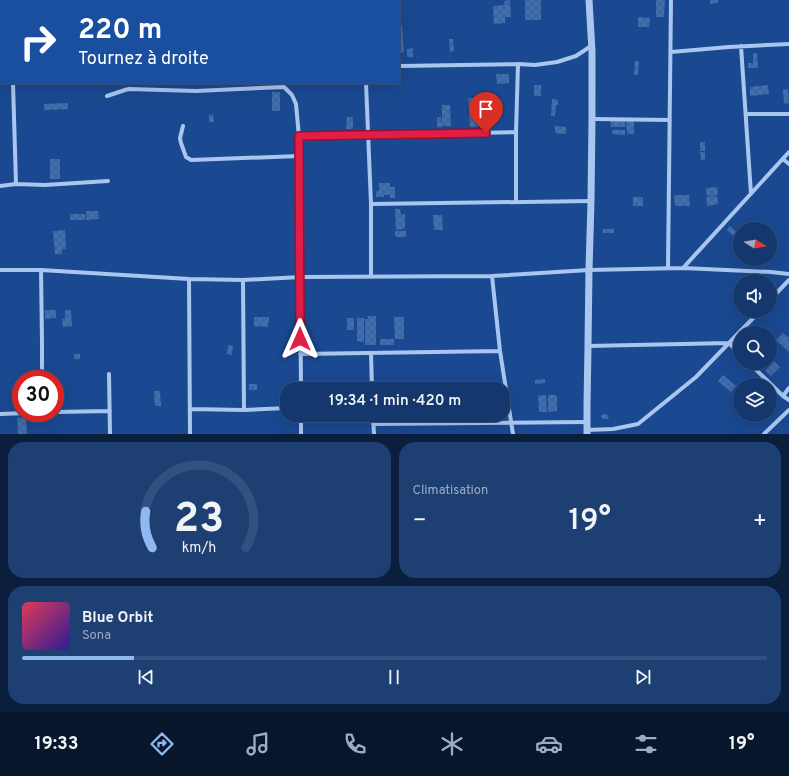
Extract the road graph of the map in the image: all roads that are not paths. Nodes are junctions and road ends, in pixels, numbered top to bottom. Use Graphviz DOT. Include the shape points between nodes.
graph roads {
  1 [pos="260,0"];
  2 [pos="275,0"];
  3 [pos="589,0"];
  4 [pos="672,0"];
  5 [pos="789,44"];
  6 [pos="592,46"];
  7 [pos="741,46"];
  8 [pos="671,52"];
  9 [pos="518,64"];
  10 [pos="400,66"];
  11 [pos="13,84"];
  12 [pos="366,84"];
  13 [pos="285,85"];
  14 [pos="107,96"];
  15 [pos="746,114"];
  16 [pos="789,114"];
  17 [pos="592,119"];
  18 [pos="670,120"];
  19 [pos="183,126"];
  20 [pos="516,132"];
  21 [pos="368,135"];
  22 [pos="299,136"];
  23 [pos="789,152"];
  24 [pos="299,156"];
  25 [pos="783,159"];
  26 [pos="789,164"];
  27 [pos="108,181"];
  28 [pos="16,184"];
  29 [pos="0,186"];
  30 [pos="751,194"];
  31 [pos="592,201"];
  32 [pos="516,202"];
  33 [pos="370,204"];
  34 [pos="668,268"];
  35 [pos="683,268"];
  36 [pos="0,270"];
  37 [pos="41,270"];
  38 [pos="589,270"];
  39 [pos="789,274"];
  40 [pos="492,276"];
  41 [pos="371,277"];
  42 [pos="301,278"];
  43 [pos="189,279"];
  44 [pos="243,280"];
  45 [pos="789,280"];
  46 [pos="777,293"];
  47 [pos="753,318"];
  48 [pos="729,343"];
  49 [pos="588,346"];
  50 [pos="733,347"];
  51 [pos="500,351"];
  52 [pos="371,353"];
  53 [pos="300,354"];
  54 [pos="42,370"];
  55 [pos="756,370"];
  56 [pos="109,374"];
  57 [pos="301,382"];
  58 [pos="372,382"];
  59 [pos="789,388"];
  60 [pos="782,396"];
  61 [pos="789,400"];
  62 [pos="280,408"];
  63 [pos="190,409"];
  64 [pos="110,410"];
  65 [pos="244,410"];
  66 [pos="789,410"];
  67 [pos="64,412"];
  68 [pos="0,414"];
  69 [pos="12,414"];
  70 [pos="301,422"];
  71 [pos="587,422"];
  72 [pos="511,423"];
  73 [pos="373,424"];
  74 [pos="587,432"];
  75 [pos="110,434"];
  76 [pos="190,434"];
  77 [pos="301,434"];
  78 [pos="374,434"];
  79 [pos="513,434"];
  80 [pos="764,434"];
  1 -- 2 [label="street"];
  3 -- 6 [label="street"];
  4 -- 8 [label="street"];
  5 -- 7 [label="street"];
  6 -- 9 [label="street" via="576,56 557,62"];
  6 -- 17 [label="street"];
  7 -- 8 [label="street"];
  7 -- 15 [label="street"];
  8 -- 18 [label="street"];
  9 -- 10 [label="street"];
  9 -- 20 [label="street"];
  11 -- 28 [label="street"];
  12 -- 21 [label="street"];
  13 -- 14 [label="street" via="196,91 130,90"];
  13 -- 22 [label="street" via="296,104"];
  15 -- 16 [label="street"];
  15 -- 30 [label="street"];
  17 -- 18 [label="street"];
  17 -- 31 [label="street"];
  18 -- 34 [label="street"];
  19 -- 24 [label="street" via="181,143 186,157 191,160"];
  20 -- 21 [label="street"];
  20 -- 32 [label="street"];
  21 -- 22 [label="street"];
  21 -- 33 [label="street"];
  22 -- 24 [label="street"];
  23 -- 25 [label="street"];
  24 -- 42 [label="street"];
  25 -- 26 [label="street"];
  25 -- 30 [label="street"];
  27 -- 28 [label="street"];
  28 -- 29 [label="street"];
  30 -- 35 [label="street"];
  31 -- 32 [label="street"];
  31 -- 38 [label="street"];
  32 -- 33 [label="street"];
  33 -- 41 [label="street"];
  34 -- 35 [label="street"];
  34 -- 38 [label="street"];
  35 -- 39 [label="street"];
  36 -- 37 [label="street"];
  37 -- 43 [label="street"];
  37 -- 54 [label="street"];
  38 -- 40 [label="street"];
  38 -- 49 [label="street"];
  40 -- 41 [label="street"];
  40 -- 51 [label="street"];
  41 -- 42 [label="street"];
  42 -- 44 [label="street"];
  42 -- 53 [label="street"];
  43 -- 44 [label="street"];
  43 -- 63 [label="street"];
  44 -- 65 [label="street"];
  45 -- 46 [label="street"];
  47 -- 48 [label="street"];
  48 -- 49 [label="street"];
  48 -- 50 [label="street"];
  48 -- 74 [label="street" via="696,377 638,424"];
  49 -- 71 [label="street"];
  51 -- 52 [label="street"];
  51 -- 72 [label="street"];
  52 -- 53 [label="street"];
  52 -- 58 [label="street"];
  53 -- 57 [label="street"];
  55 -- 60 [label="street"];
  56 -- 64 [label="street"];
  59 -- 60 [label="street"];
  60 -- 61 [label="street"];
  62 -- 65 [label="street"];
  63 -- 65 [label="street"];
  63 -- 76 [label="street"];
  64 -- 67 [label="street"];
  64 -- 75 [label="street"];
  66 -- 80 [label="street"];
  68 -- 69 [label="street"];
  70 -- 77 [label="street"];
  71 -- 72 [label="street"];
  71 -- 74 [label="street"];
  72 -- 73 [label="street"];
  72 -- 79 [label="street"];
  73 -- 78 [label="street"];
}
